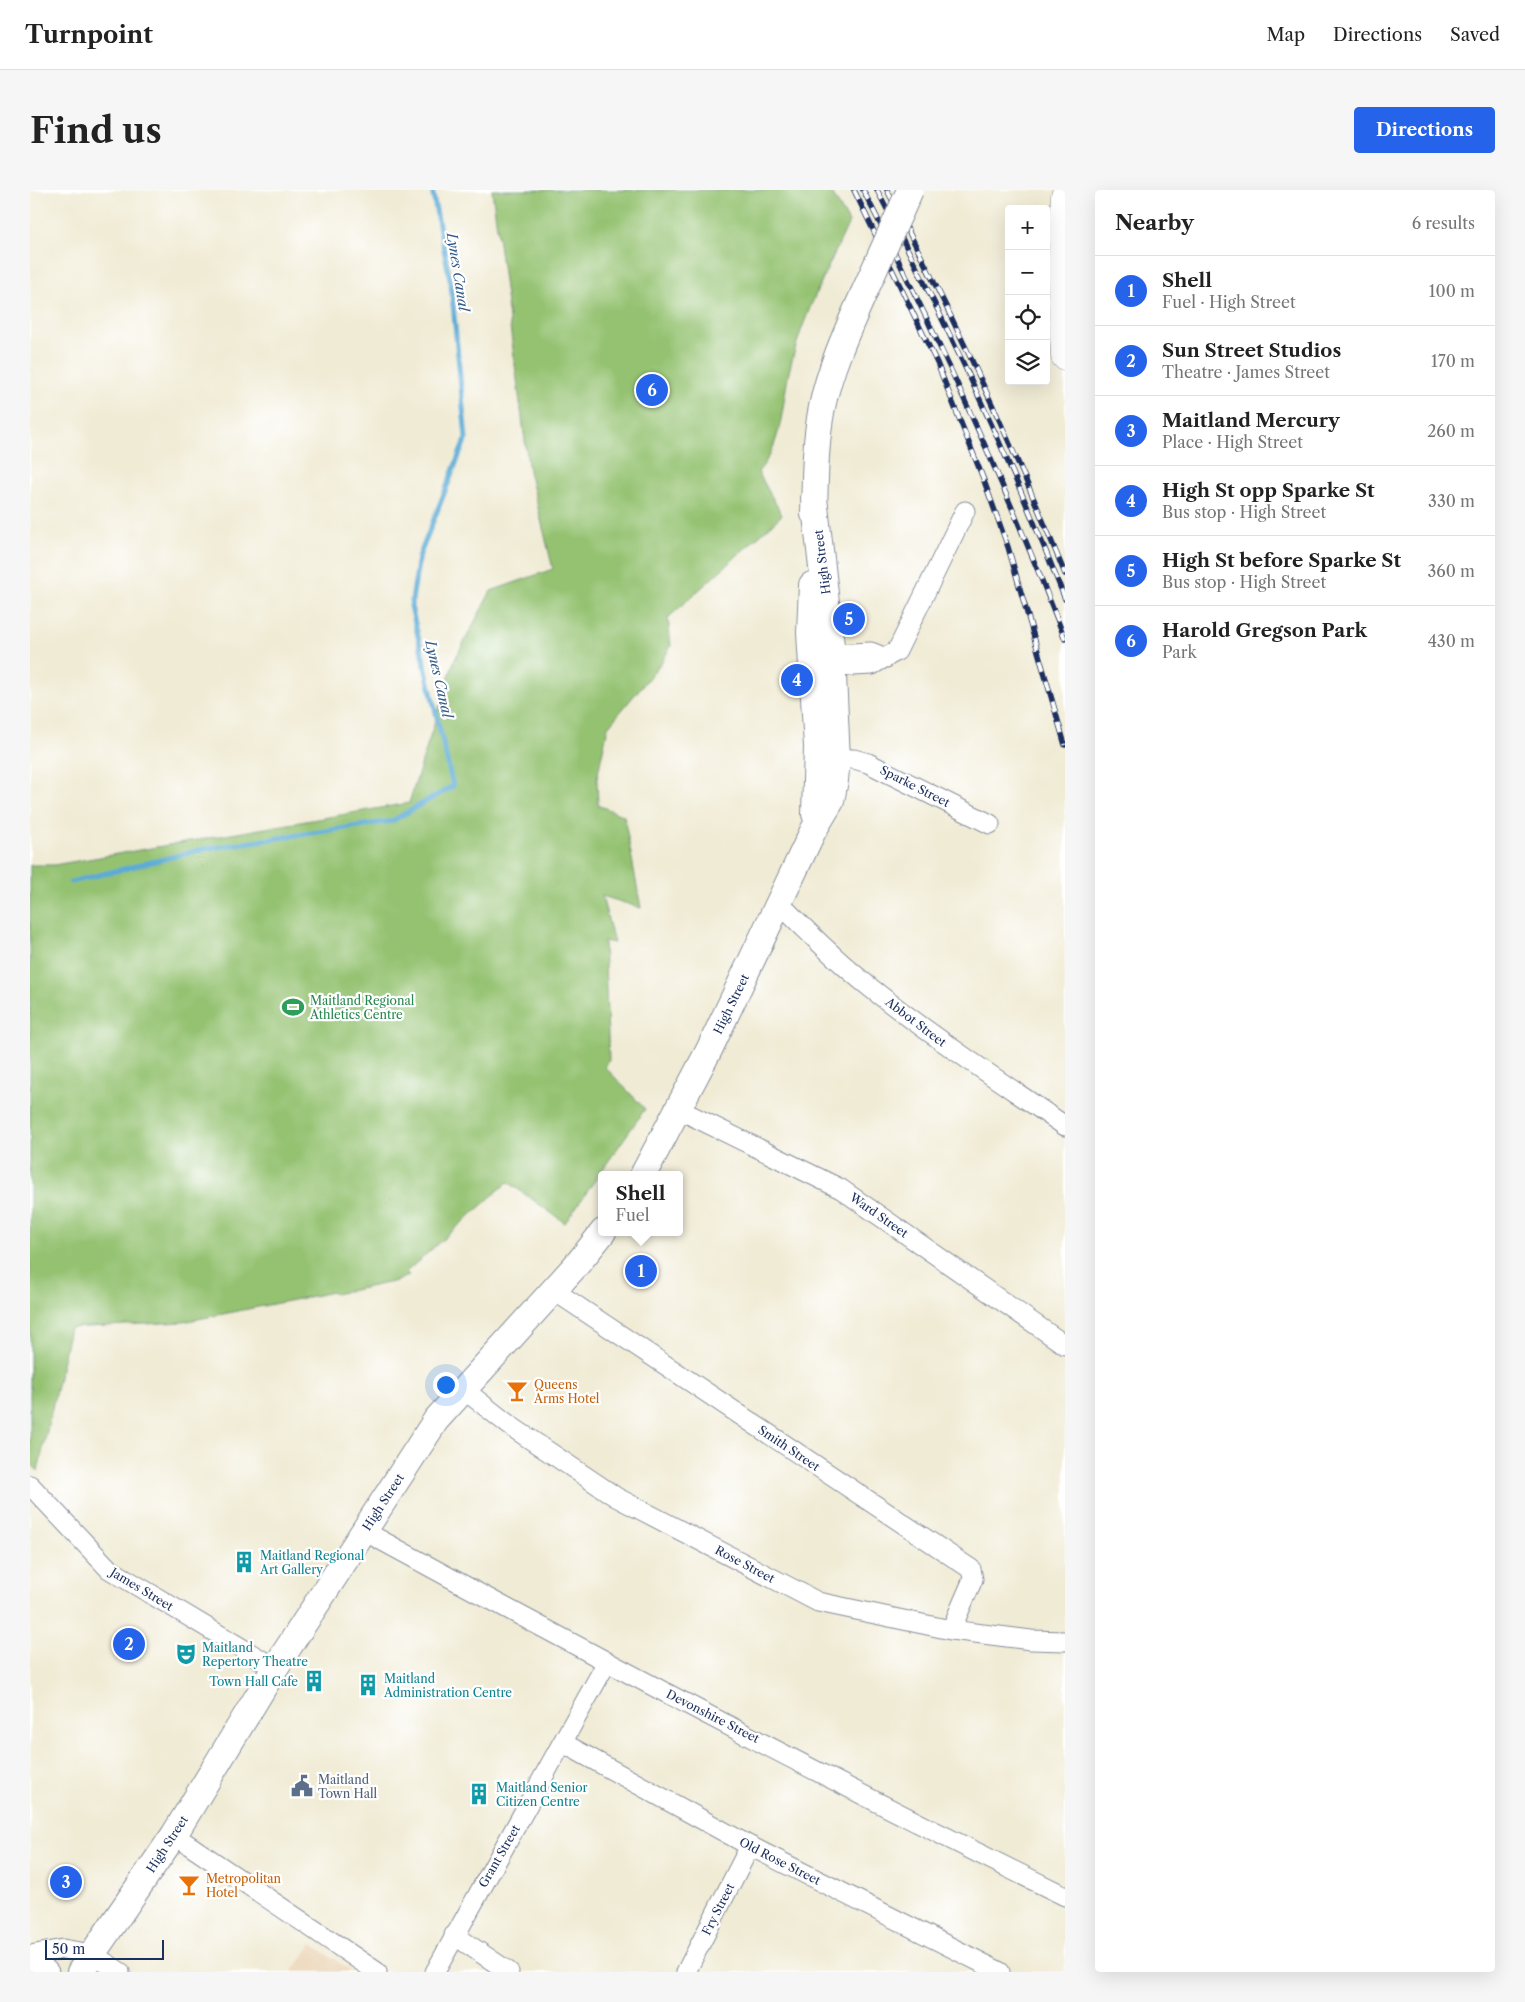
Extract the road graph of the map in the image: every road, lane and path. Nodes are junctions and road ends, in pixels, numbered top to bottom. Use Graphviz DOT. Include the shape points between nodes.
graph roads {
  1 [pos="910,190"];
  2 [pos="1065,196"];
  3 [pos="1065,356"];
  4 [pos="814,498"];
  5 [pos="965,511"];
  6 [pos="812,584"];
  7 [pos="829,660"];
  8 [pos="827,753"];
  9 [pos="990,824"];
  10 [pos="779,903"];
  11 [pos="678,1109"];
  12 [pos="1065,1126"];
  13 [pos="644,1171"];
  14 [pos="600,1236"];
  15 [pos="553,1290"];
  16 [pos="1065,1345"];
  17 [pos="463,1389"];
  18 [pos="30,1485"];
  19 [pos="364,1531"];
  20 [pos="951,1630"];
  21 [pos="1065,1641"];
  22 [pos="608,1662"];
  23 [pos="275,1668"];
  24 [pos="563,1743"];
  25 [pos="174,1835"];
  26 [pos="750,1846"];
  27 [pos="1065,1896"];
  28 [pos="454,1935"];
  29 [pos="30,1955"];
  30 [pos="30,1961"];
  31 [pos="86,1963"];
  32 [pos="48,1972"];
  33 [pos="120,1972"];
  34 [pos="376,1972"];
  35 [pos="434,1972"];
  36 [pos="509,1972"];
  37 [pos="686,1972"];
  38 [pos="1000,1972"];
  1 -- 4 [label="main road, High Street, bridge" via="842,342 822,405"];
  2 -- 3 [label="highway" via="1060,278"];
  4 -- 6 [label="main road, High Street"];
  4 -- 7 [label="main road, High Street"];
  5 -- 7 [label="street" via="897,651 886,658 871,652"];
  6 -- 7 [label="main road"];
  6 -- 8 [label="main road, High Street" via="810,633"];
  7 -- 8 [label="main road"];
  8 -- 9 [label="street, Sparke Street" via="868,763"];
  8 -- 10 [label="main road, High Street" via="813,831"];
  10 -- 11 [label="main road, High Street"];
  10 -- 12 [label="street, Abbot Street" via="872,989 969,1062"];
  11 -- 13 [label="main road, High Street"];
  11 -- 16 [label="street, Ward Street" via="841,1189"];
  14 -- 15 [label="main road, High Street"];
  15 -- 17 [label="main road, High Street"];
  15 -- 20 [label="street, Smith Street" via="971,1569 973,1579"];
  17 -- 19 [label="main road, High Street" via="436,1420"];
  17 -- 20 [label="street, Rose Street" via="509,1425 616,1497 818,1602"];
  18 -- 23 [label="street, James Street" via="109,1569"];
  19 -- 22 [label="street, Devonshire Street"];
  19 -- 23 [label="main road, High Street"];
  20 -- 21 [label="street, Rose Street"];
  22 -- 24 [label="street, Grant Street"];
  22 -- 27 [label="street, Devonshire Street" via="936,1833"];
  23 -- 25 [label="main road, High Street"];
  24 -- 26 [label="street, Old Rose Street"];
  24 -- 28 [label="street, Grant Street"];
  25 -- 31 [label="main road, High Street"];
  25 -- 34 [label="street"];
  26 -- 37 [label="street, Fry Street"];
  26 -- 38 [label="street, Old Rose Street"];
  28 -- 35 [label="street, Grant Street"];
  28 -- 36 [label="street"];
  29 -- 31 [label="street" via="63,1949"];
  30 -- 32 [label="street"];
  31 -- 33 [label="street"];
}
